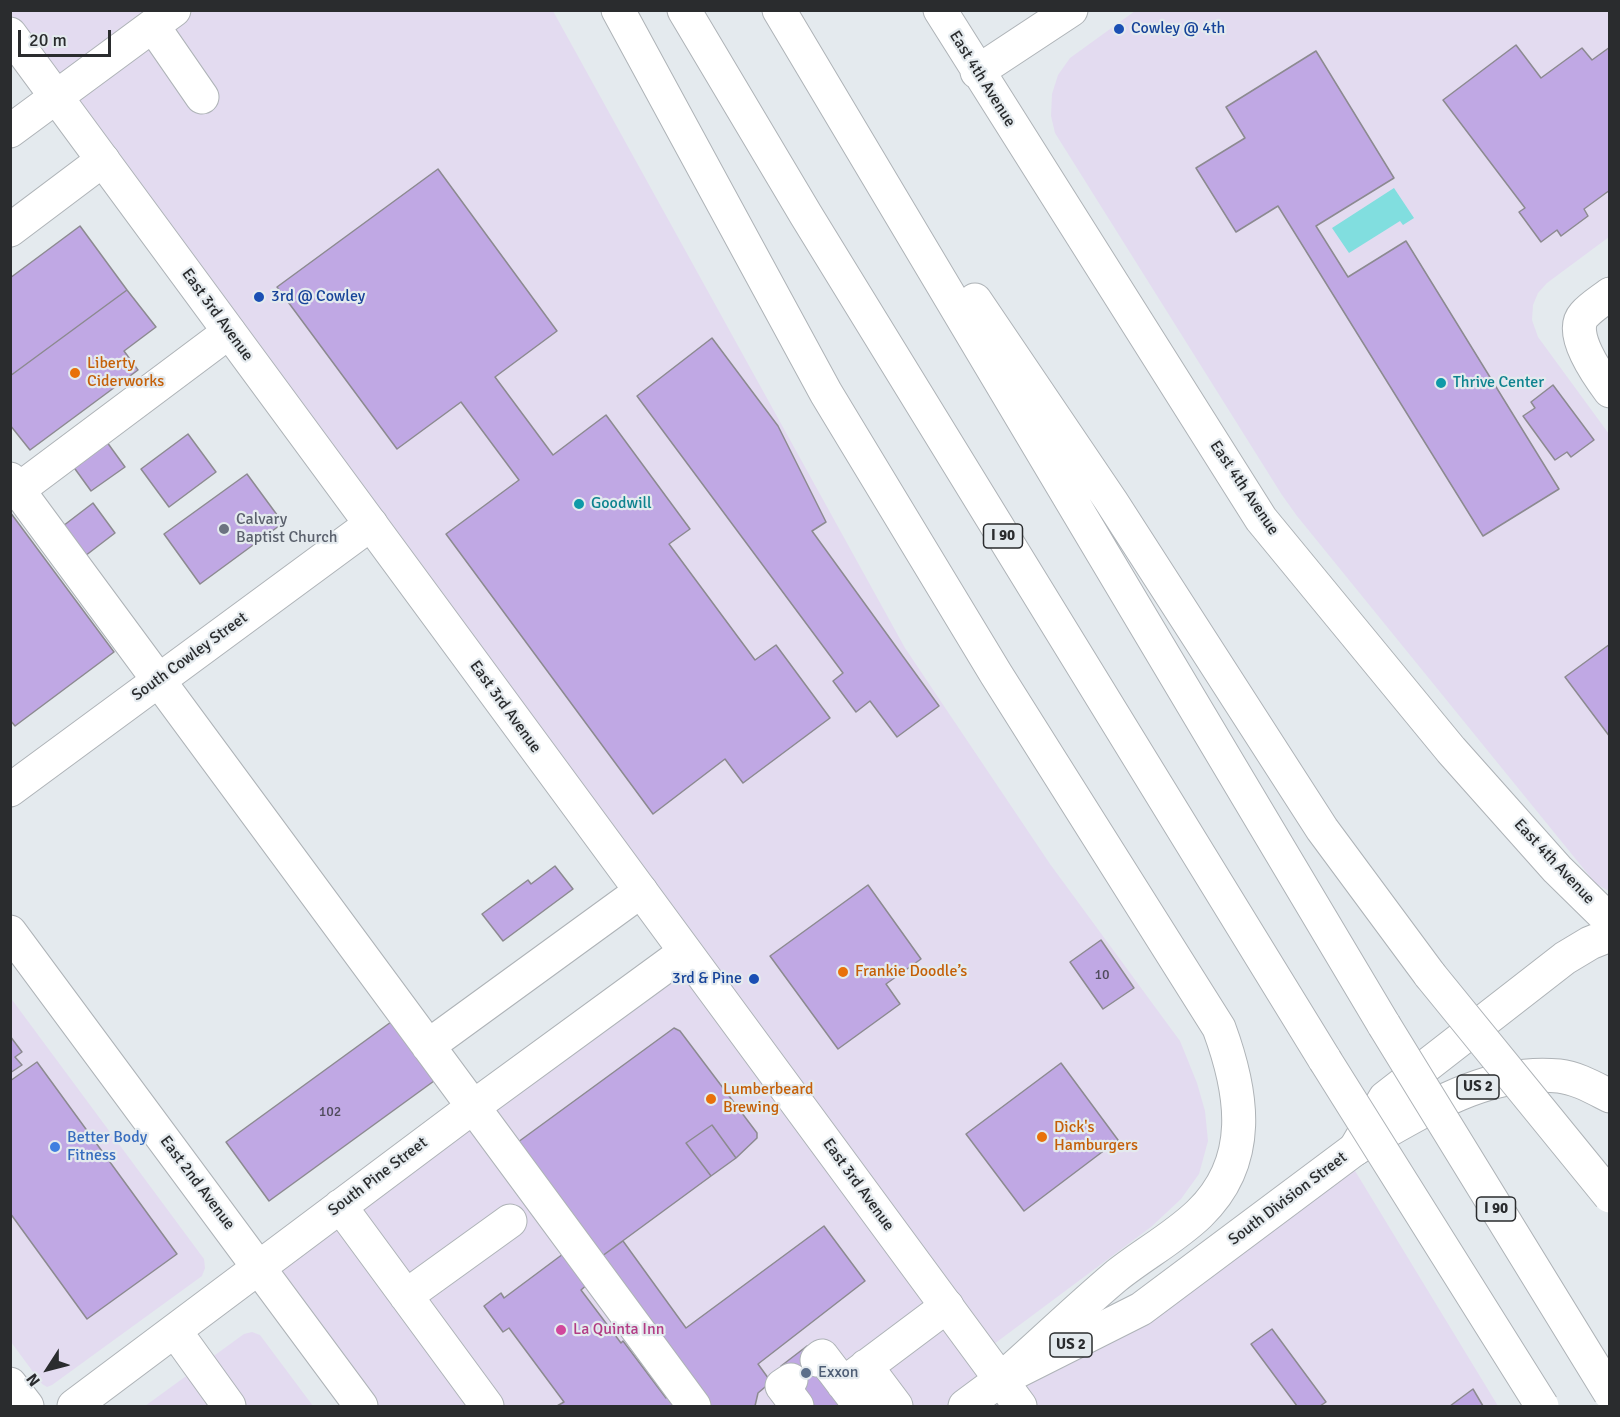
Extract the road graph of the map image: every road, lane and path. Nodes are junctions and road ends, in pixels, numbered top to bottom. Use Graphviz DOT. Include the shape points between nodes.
graph roads {
  1 [pos="618,10"];
  2 [pos="684,10"];
  3 [pos="779,10"];
  4 [pos="940,10"];
  5 [pos="1071,10"];
  6 [pos="163,18"];
  7 [pos="10,34"];
  8 [pos="977,72"];
  9 [pos="57,97"];
  10 [pos="202,97"];
  11 [pos="10,131"];
  12 [pos="104,160"];
  13 [pos="10,230"];
  14 [pos="1610,294"];
  15 [pos="229,332"];
  16 [pos="1610,391"];
  17 [pos="14,485"];
  18 [pos="370,524"];
  19 [pos="159,680"];
  20 [pos="10,790"];
  21 [pos="640,891"];
  22 [pos="1610,921"];
  23 [pos="10,932"];
  24 [pos="1610,935"];
  25 [pos="685,952"];
  26 [pos="428,1046"];
  27 [pos="1610,1096"];
  28 [pos="473,1107"];
  29 [pos="1355,1149"];
  30 [pos="1610,1196"];
  31 [pos="340,1206"];
  32 [pos="510,1221"];
  33 [pos="258,1267"];
  34 [pos="406,1296"];
  35 [pos="947,1306"];
  36 [pos="175,1330"];
  37 [pos="817,1360"];
  38 [pos="1000,1380"];
  39 [pos="10,1384"];
  40 [pos="854,1391"];
  41 [pos="1610,1393"];
  42 [pos="350,1402"];
  43 [pos="27,1407"];
  44 [pos="74,1407"];
  45 [pos="229,1407"];
  46 [pos="487,1407"];
  47 [pos="694,1407"];
  48 [pos="896,1407"];
  49 [pos="965,1407"];
  50 [pos="1020,1407"];
  51 [pos="1542,1407"];
  1 -- 38 [label="main road" via="826,393 990,664 1220,1028 1230,1058 1240,1126 1237,1146 1219,1192 1199,1214 1117,1276"];
  2 -- 51 [label="main road, I 90, bridge" via="806,215"];
  3 -- 30 [label="main road, bridge" via="1118,511 1322,829 1430,975"];
  3 -- 41 [label="main road, I 90, bridge" via="1384,1025"];
  4 -- 8 [label="main road, East 4th Avenue"];
  5 -- 8 [label="main road"];
  6 -- 9 [label="main road"];
  6 -- 10 [label="main road"];
  7 -- 9 [label="main road, East 3rd Avenue"];
  8 -- 22 [label="main road, East 4th Avenue" via="1261,519 1451,750 1557,869"];
  9 -- 11 [label="main road"];
  9 -- 12 [label="main road, East 3rd Avenue"];
  12 -- 13 [label="main road"];
  12 -- 15 [label="main road, East 3rd Avenue"];
  14 -- 16 [label="main road" via="1582,316 1578,331 1586,354"];
  15 -- 17 [label="main road"];
  15 -- 18 [label="main road, East 3rd Avenue"];
  17 -- 19 [label="main road"];
  18 -- 19 [label="main road, South Cowley Street"];
  18 -- 21 [label="main road, East 3rd Avenue"];
  19 -- 20 [label="main road, South Cowley Street"];
  19 -- 26 [label="main road"];
  21 -- 25 [label="main road, East 3rd Avenue"];
  21 -- 26 [label="main road"];
  23 -- 33 [label="main road, East 2nd Avenue"];
  24 -- 29 [label="main road, South Division Street" via="1564,958 1385,1098"];
  25 -- 28 [label="main road, South Pine Street"];
  25 -- 35 [label="main road, East 3rd Avenue"];
  26 -- 28 [label="main road"];
  27 -- 29 [label="main road, US 2" via="1582,1082 1560,1077 1524,1076 1490,1082 1443,1101"];
  28 -- 31 [label="main road, South Pine Street"];
  28 -- 47 [label="main road"];
  29 -- 38 [label="main road, South Division Street / US 2" via="1141,1310"];
  31 -- 33 [label="main road, South Pine Street"];
  31 -- 34 [label="main road"];
  32 -- 34 [label="main road"];
  33 -- 36 [label="main road, South Pine Street"];
  33 -- 42 [label="main road, East 2nd Avenue"];
  34 -- 46 [label="main road"];
  35 -- 38 [label="main road, East 3rd Avenue"];
  35 -- 40 [label="main road"];
  36 -- 44 [label="main road, South Pine Street"];
  36 -- 45 [label="main road"];
  37 -- 40 [label="main road" via="822,1356"];
  38 -- 49 [label="main road, South Division Street / US 2"];
  38 -- 50 [label="main road, East 3rd Avenue"];
  39 -- 43 [label="main road"];
  40 -- 48 [label="main road"];
}
